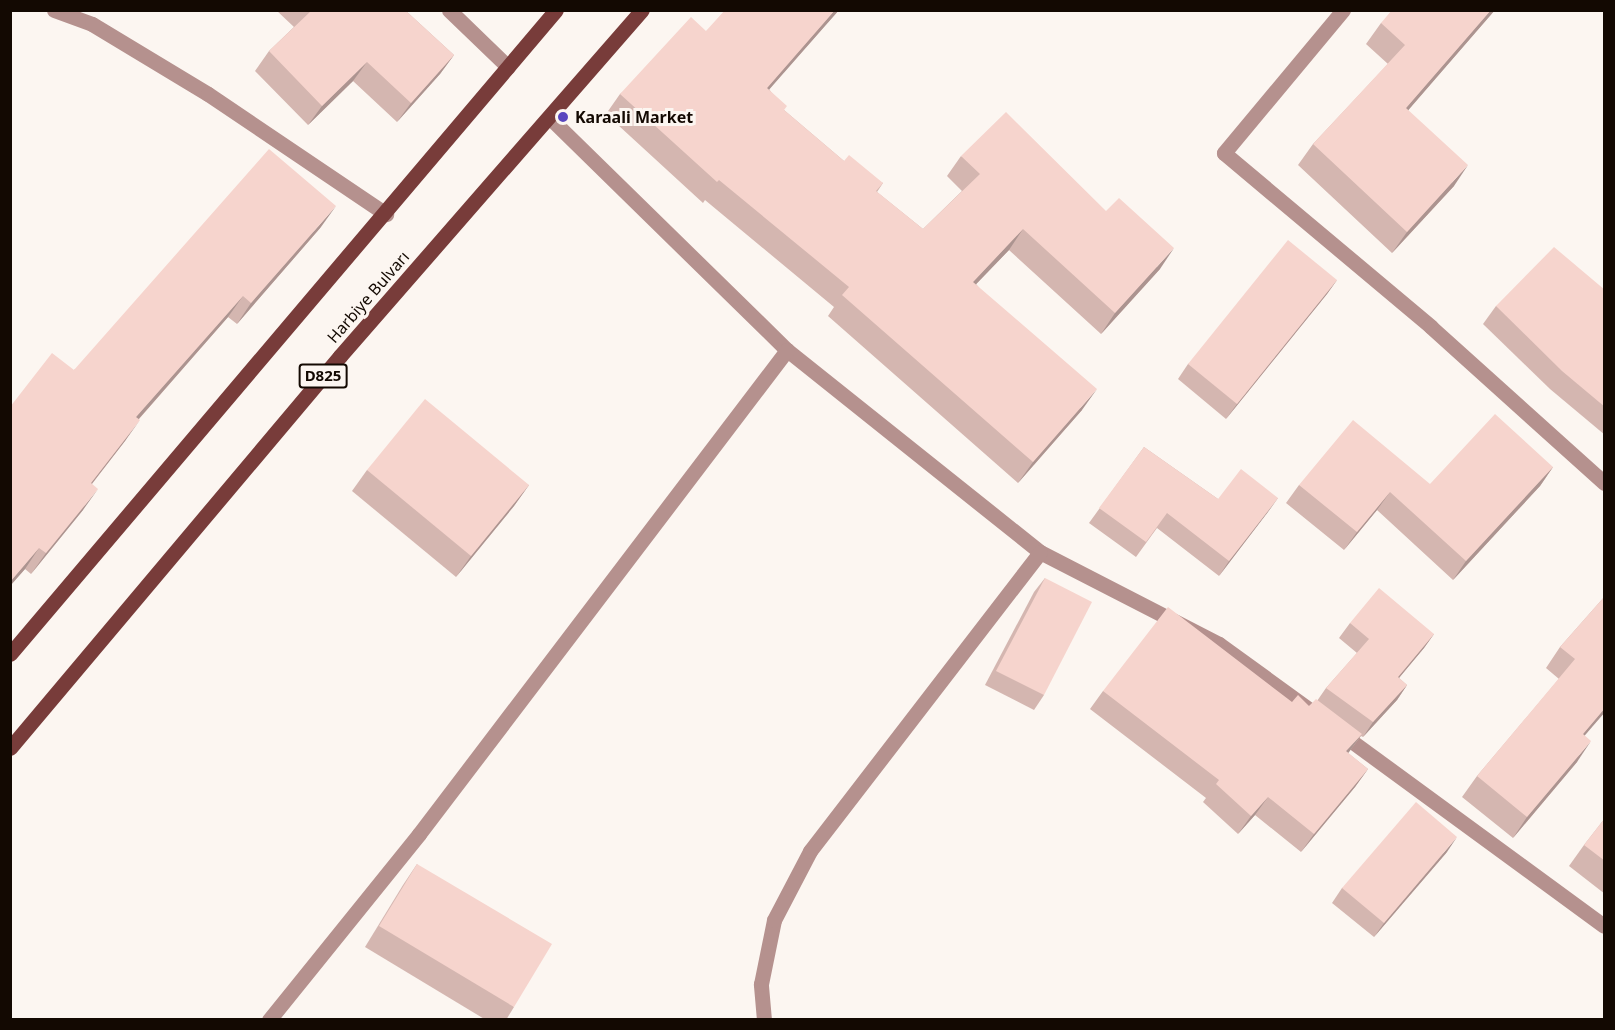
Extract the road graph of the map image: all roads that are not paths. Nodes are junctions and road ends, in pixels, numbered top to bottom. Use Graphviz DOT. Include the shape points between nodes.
graph roads {
  1 [pos="54,10"];
  2 [pos="449,10"];
  3 [pos="556,10"];
  4 [pos="642,10"];
  5 [pos="1342,10"];
  6 [pos="508,67"];
  7 [pos="550,118"];
  8 [pos="386,214"];
  9 [pos="787,350"];
  10 [pos="1605,483"];
  11 [pos="1040,552"];
  12 [pos="10,654"];
  13 [pos="10,748"];
  14 [pos="1605,926"];
  15 [pos="269,1020"];
  16 [pos="764,1020"];
  1 -- 8 [label="street" via="92,24 198,88"];
  2 -- 6 [label="street"];
  3 -- 6 [label="main road"];
  4 -- 7 [label="main road, Harbiye Bulvarı / D825"];
  5 -- 10 [label="street" via="1224,153 1431,327"];
  6 -- 8 [label="main road"];
  7 -- 9 [label="street"];
  7 -- 13 [label="main road, Harbiye Bulvarı / D825" via="340,356"];
  8 -- 12 [label="main road"];
  9 -- 11 [label="street"];
  9 -- 15 [label="street" via="419,834"];
  11 -- 14 [label="street" via="1219,644"];
  11 -- 16 [label="street" via="810,851 774,920 761,984"];
}
